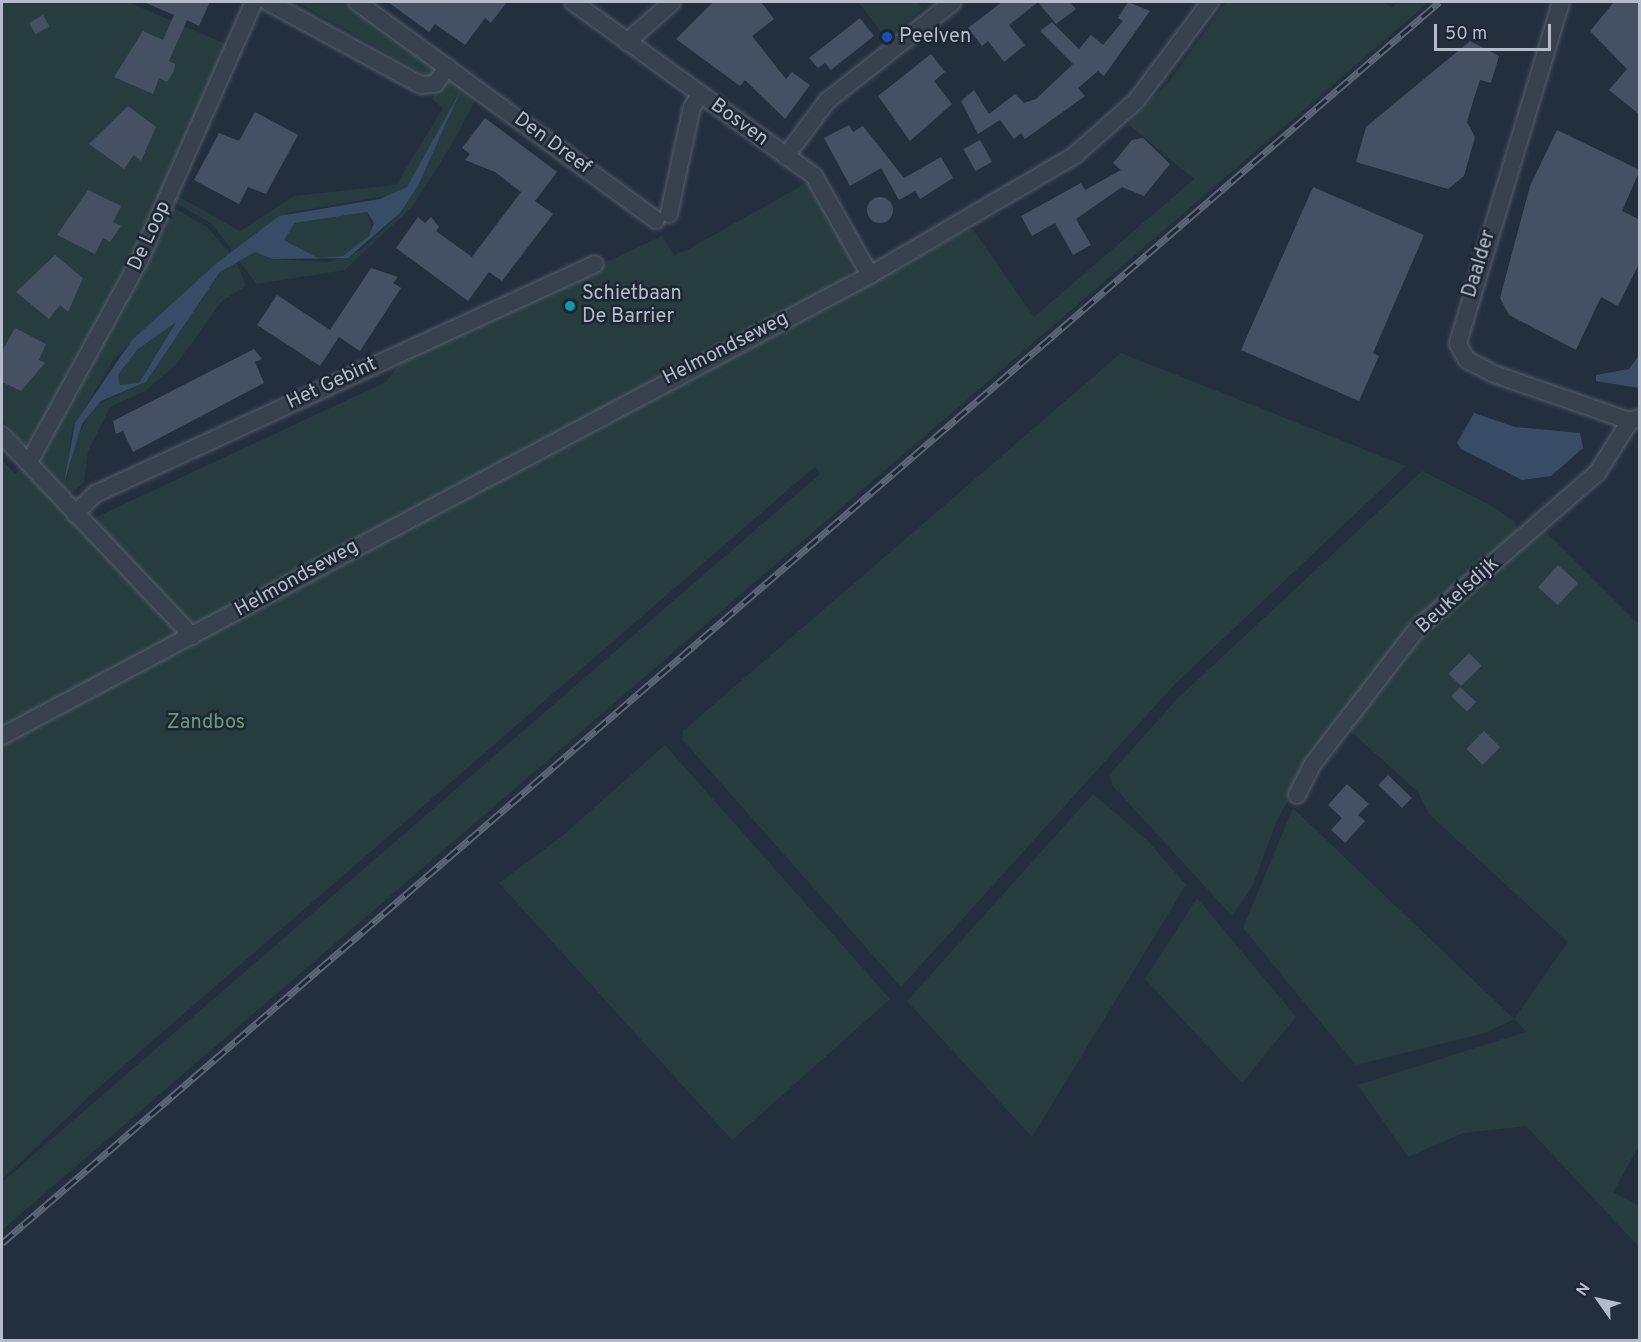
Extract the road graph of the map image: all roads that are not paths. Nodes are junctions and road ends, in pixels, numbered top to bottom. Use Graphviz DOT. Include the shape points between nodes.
graph roads {
  1 [pos="254,2"];
  2 [pos="268,2"];
  3 [pos="357,2"];
  4 [pos="573,2"];
  5 [pos="672,2"];
  6 [pos="953,2"];
  7 [pos="1210,2"];
  8 [pos="1561,2"];
  9 [pos="627,42"];
  10 [pos="448,67"];
  11 [pos="701,95"];
  12 [pos="786,156"];
  13 [pos="595,264"];
  14 [pos="870,275"];
  15 [pos="1635,419"];
  16 [pos="2,435"];
  17 [pos="29,462"];
  18 [pos="75,514"];
  19 [pos="192,636"];
  20 [pos="2,736"];
  21 [pos="1298,795"];
  1 -- 17 [label="street, De Loop" via="140,259"];
  2 -- 10 [label="street" via="422,85 435,84"];
  3 -- 10 [label="street, Den Dreef"];
  4 -- 9 [label="street, Bosven"];
  5 -- 9 [label="street"];
  6 -- 12 [label="street" via="827,101"];
  7 -- 14 [label="street, Helmondseweg" via="1137,101 1075,155"];
  8 -- 15 [label="street, Daalder" via="1458,344 1467,360 1494,375"];
  9 -- 11 [label="street, Bosven"];
  10 -- 11 [label="street, Den Dreef" via="662,217 692,107"];
  11 -- 12 [label="street, Bosven"];
  12 -- 14 [label="street, Bosven" via="814,176"];
  13 -- 18 [label="street, Het Gebint" via="95,494"];
  14 -- 19 [label="street, Helmondseweg"];
  15 -- 21 [label="street, Beukelsdijk" via="1598,472 1418,628 1312,765"];
  16 -- 17 [label="street"];
  17 -- 18 [label="street"];
  18 -- 19 [label="street"];
  19 -- 20 [label="street, Helmondseweg"];
}
